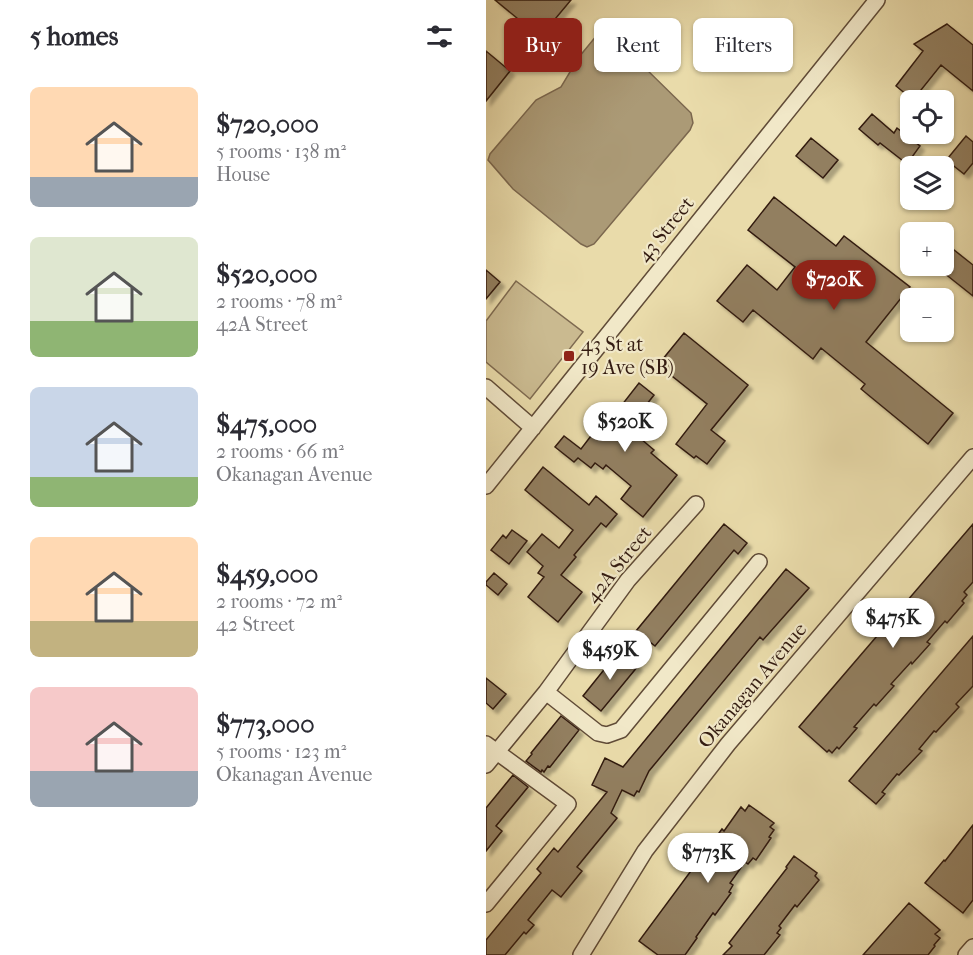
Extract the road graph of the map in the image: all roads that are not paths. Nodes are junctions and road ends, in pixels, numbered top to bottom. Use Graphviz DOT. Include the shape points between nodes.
graph roads {
  1 [pos="877,0"];
  2 [pos="486,387"];
  3 [pos="533,428"];
  4 [pos="973,457"];
  5 [pos="486,486"];
  6 [pos="696,504"];
  7 [pos="759,562"];
  8 [pos="546,692"];
  9 [pos="491,748"];
  10 [pos="486,765"];
  11 [pos="486,904"];
  12 [pos="973,947"];
  13 [pos="581,955"];
  14 [pos="966,955"];
  1 -- 3 [label="street, 43 Street"];
  2 -- 3 [label="street"];
  3 -- 5 [label="street, 43 Street"];
  4 -- 13 [label="street, Okanagan Avenue" via="728,744 645,851"];
  6 -- 8 [label="street, 42A Street" via="628,580"];
  7 -- 8 [label="street" via="621,730 607,735 598,732"];
  8 -- 9 [label="street, 42A Street"];
  9 -- 10 [label="street, 42A Street"];
  9 -- 11 [label="street" via="568,804"];
  12 -- 14 [label="street"];
}
